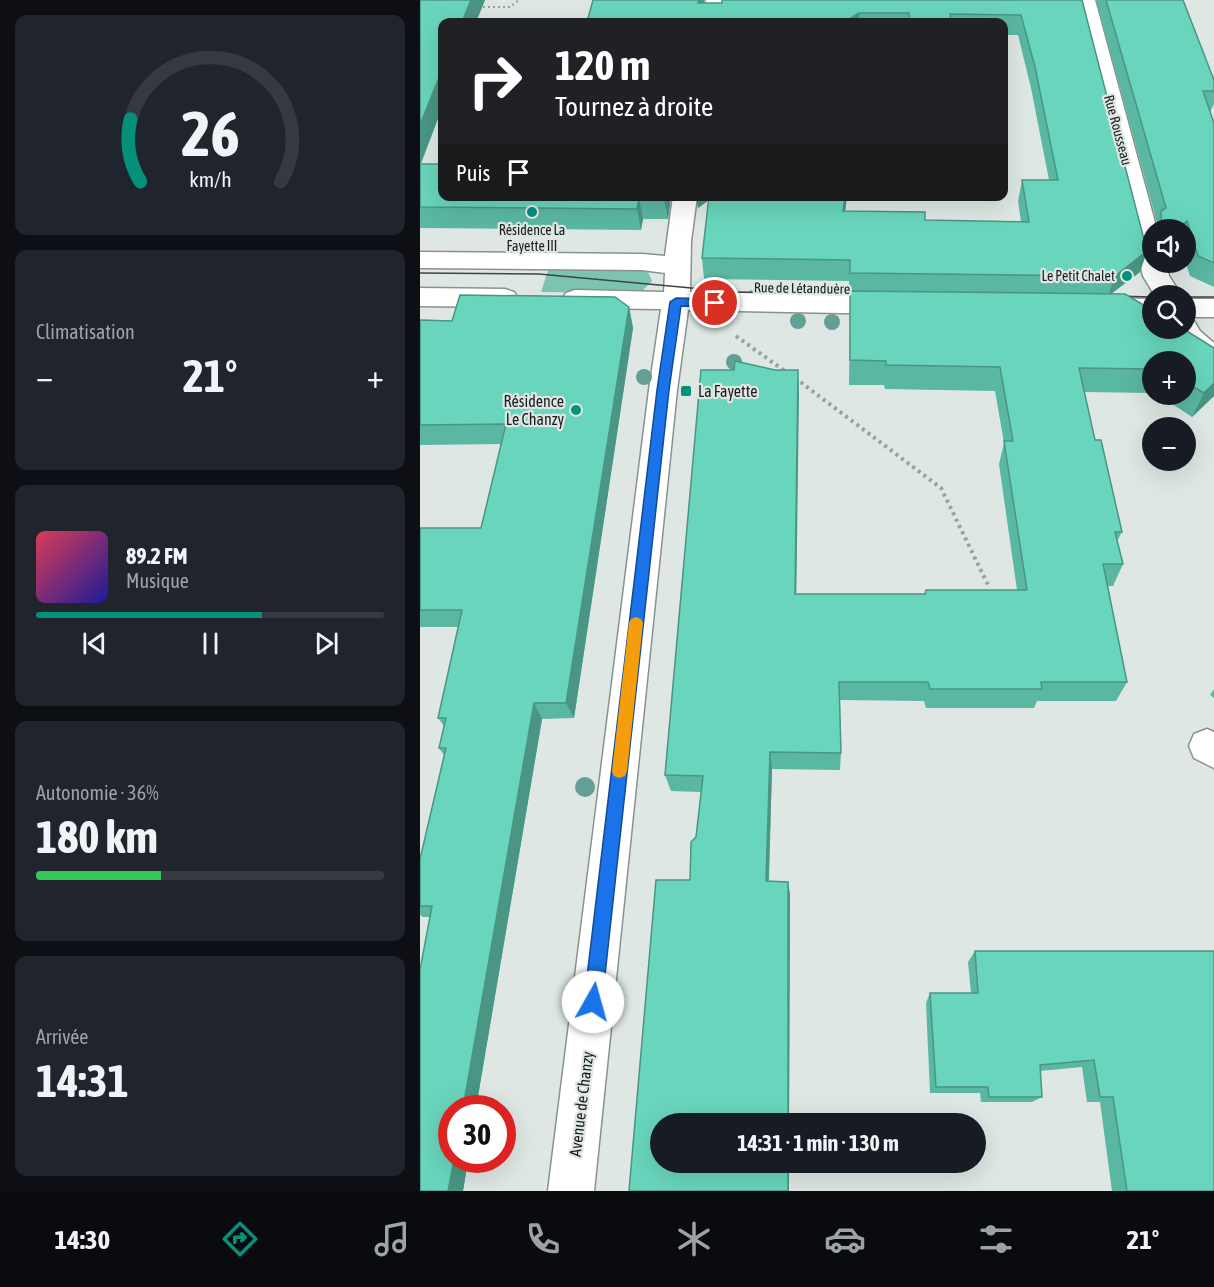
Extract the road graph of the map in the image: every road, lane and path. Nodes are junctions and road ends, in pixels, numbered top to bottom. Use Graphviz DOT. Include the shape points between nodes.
graph roads {
  1 [pos="519,0"];
  2 [pos="716,0"];
  3 [pos="1085,0"];
  4 [pos="476,7"];
  5 [pos="713,18"];
  6 [pos="684,201"];
  7 [pos="1142,222"];
  8 [pos="420,260"];
  9 [pos="678,266"];
  10 [pos="420,297"];
  11 [pos="676,302"];
  12 [pos="917,305"];
  13 [pos="1081,307"];
  14 [pos="1142,308"];
  15 [pos="1196,308"];
  16 [pos="1214,308"];
  17 [pos="731,332"];
  18 [pos="1191,339"];
  19 [pos="1214,357"];
  20 [pos="989,587"];
  21 [pos="571,1191"];
  1 -- 4 [label="path" via="510,7"];
  2 -- 5 [label="street"];
  3 -- 7 [label="street, Rue Rousseau"];
  6 -- 9 [label="street, Avenue de Chanzy"];
  8 -- 9 [label="street" via="642,262"];
  9 -- 11 [label="street, Avenue de Chanzy"];
  10 -- 11 [label="street"];
  11 -- 12 [label="street"];
  11 -- 21 [label="street, Avenue de Chanzy"];
  13 -- 14 [label="street"];
  15 -- 16 [label="street"];
  17 -- 20 [label="path" via="941,488"];
  18 -- 19 [label="street"];
}
